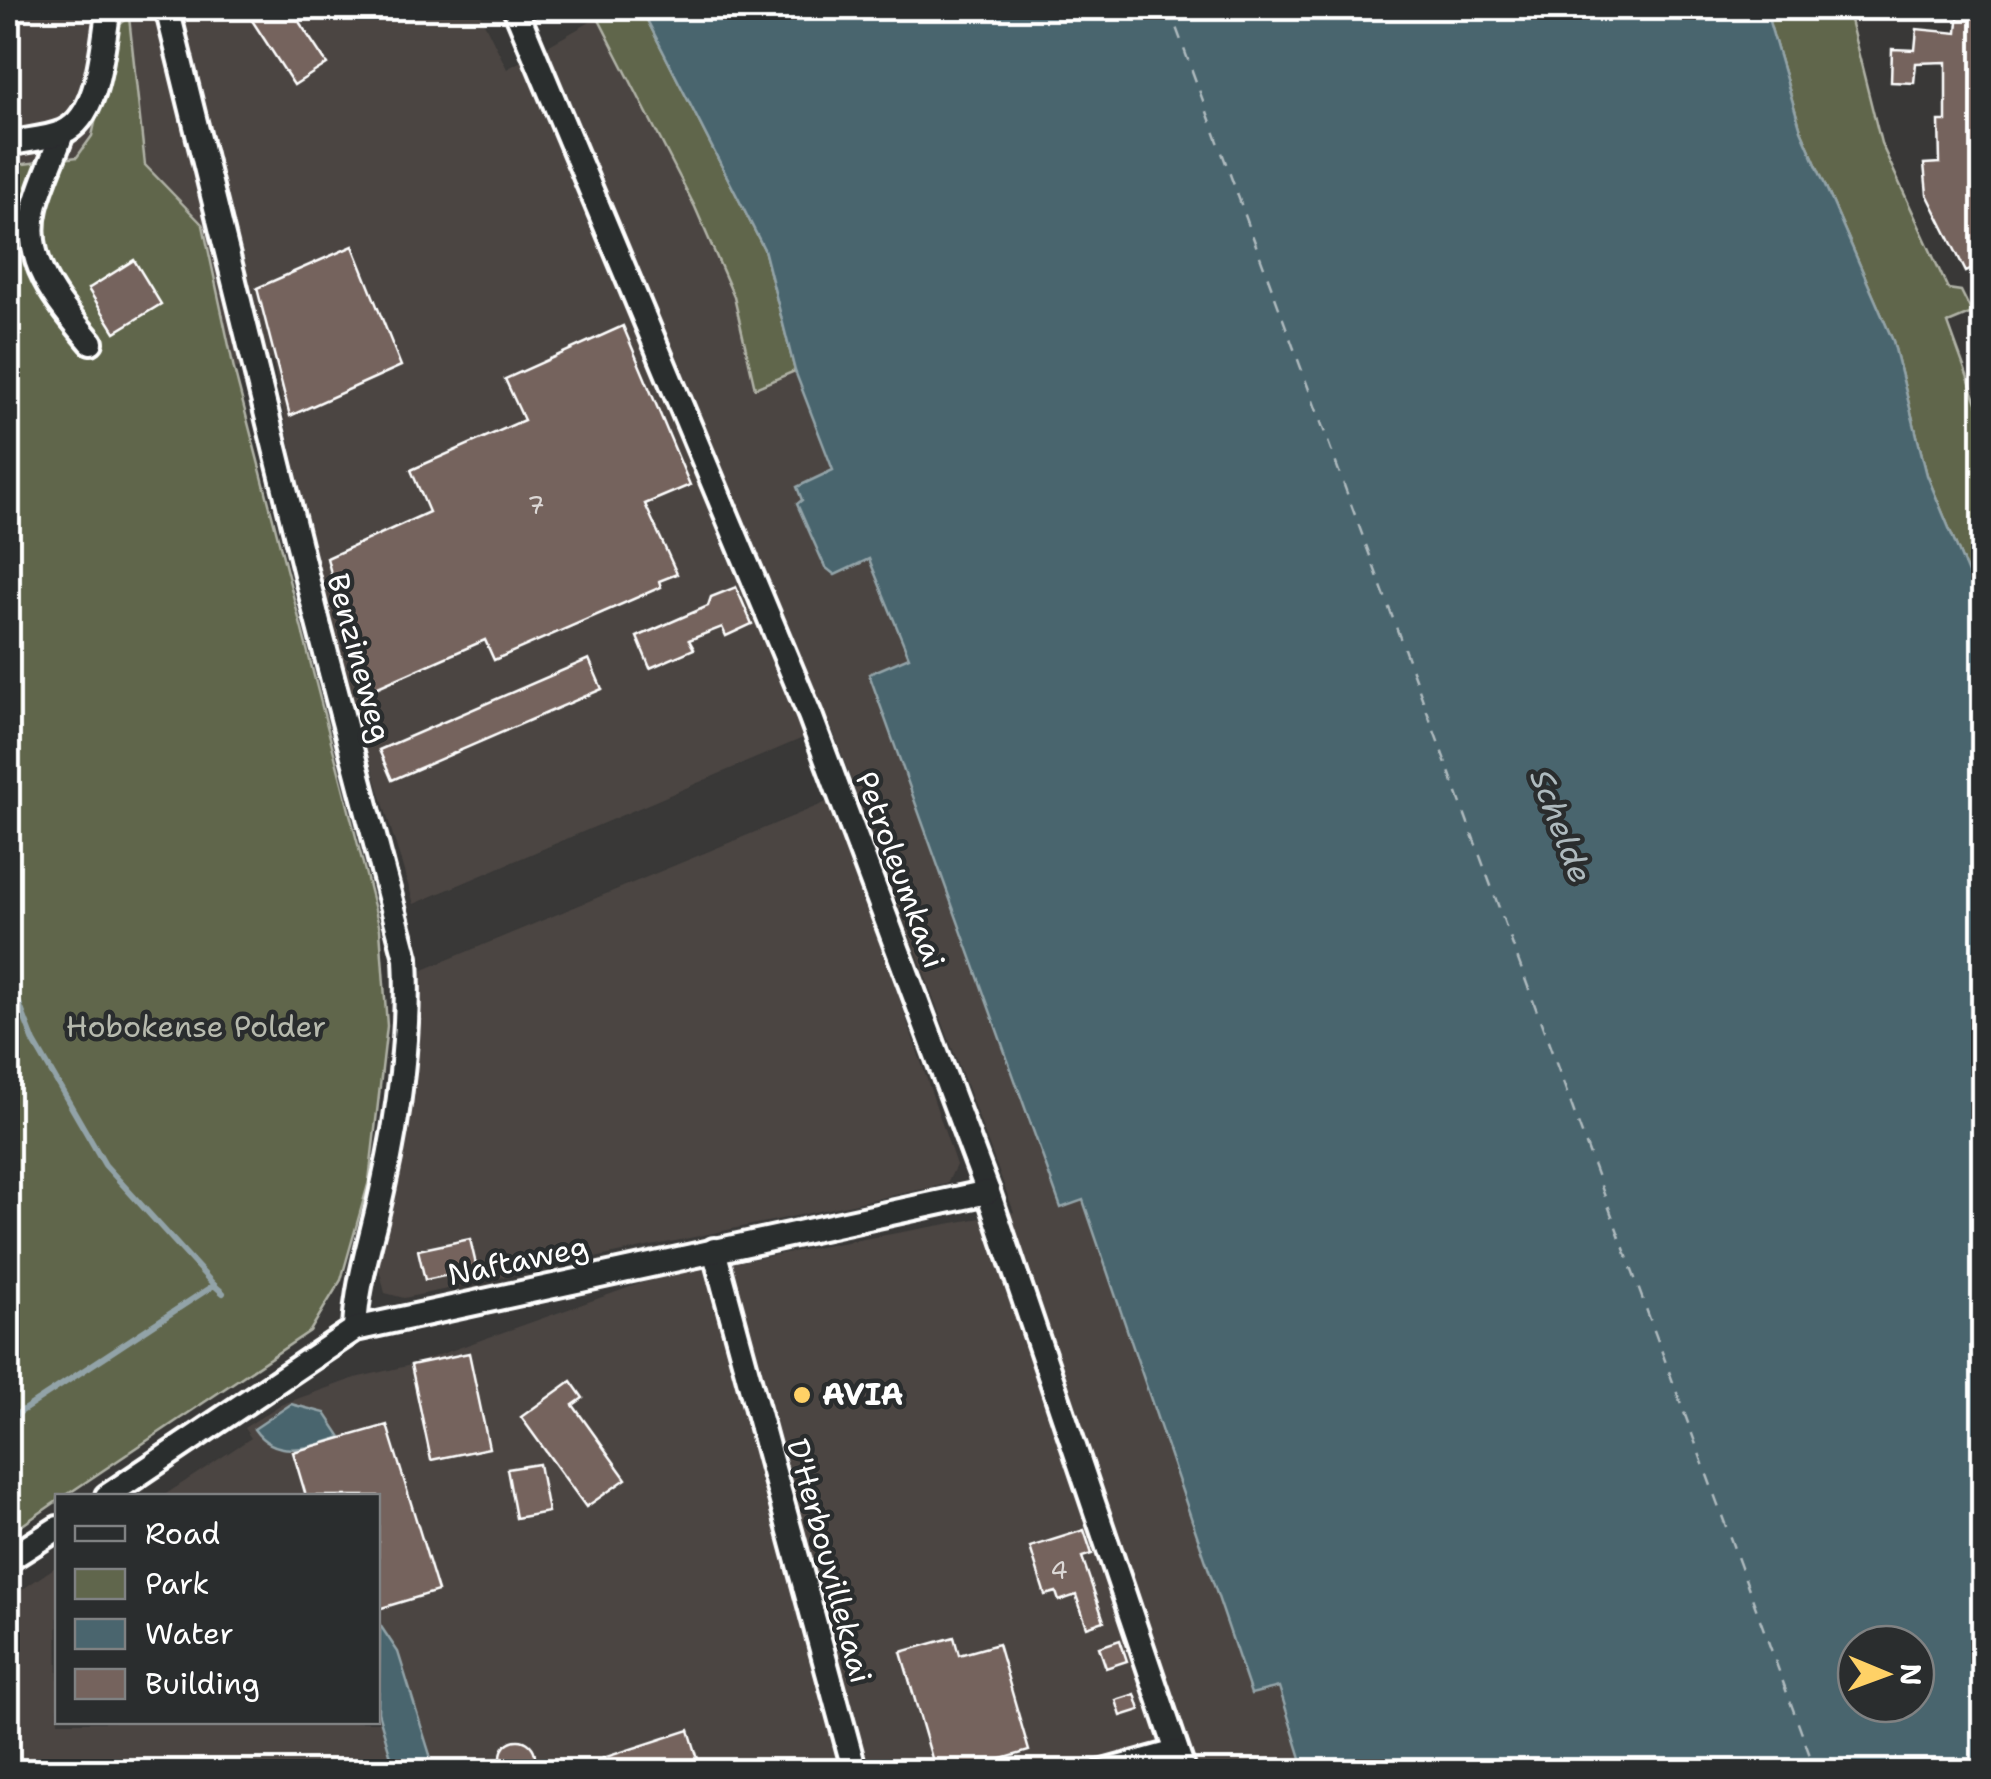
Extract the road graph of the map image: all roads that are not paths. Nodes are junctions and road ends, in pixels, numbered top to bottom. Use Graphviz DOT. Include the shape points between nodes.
graph roads {
  1 [pos="109,8"];
  2 [pos="167,8"];
  3 [pos="515,8"];
  4 [pos="62,133"];
  5 [pos="8,144"];
  6 [pos="91,342"];
  7 [pos="988,1192"];
  8 [pos="714,1250"];
  9 [pos="355,1329"];
  10 [pos="110,1494"];
  11 [pos="55,1530"];
  12 [pos="8,1560"];
  13 [pos="1180,1762"];
  14 [pos="855,1772"];
  15 [pos="1102,1772"];
  1 -- 4 [label="street" via="86,108"];
  2 -- 9 [label="street, Benzineweg" via="406,958 390,1143 357,1290"];
  3 -- 7 [label="street, Petroleumkaai" via="810,715"];
  4 -- 5 [label="street"];
  4 -- 6 [label="street" via="34,210 34,252 51,295"];
  7 -- 8 [label="street, Naftaweg"];
  7 -- 13 [label="street, Petroleumkaai"];
  8 -- 9 [label="street, Naftaweg"];
  8 -- 14 [label="street, D'Herbouvillekaai"];
  9 -- 10 [label="street, Naftaweg"];
  11 -- 12 [label="street"];
  13 -- 15 [label="street"];
}
